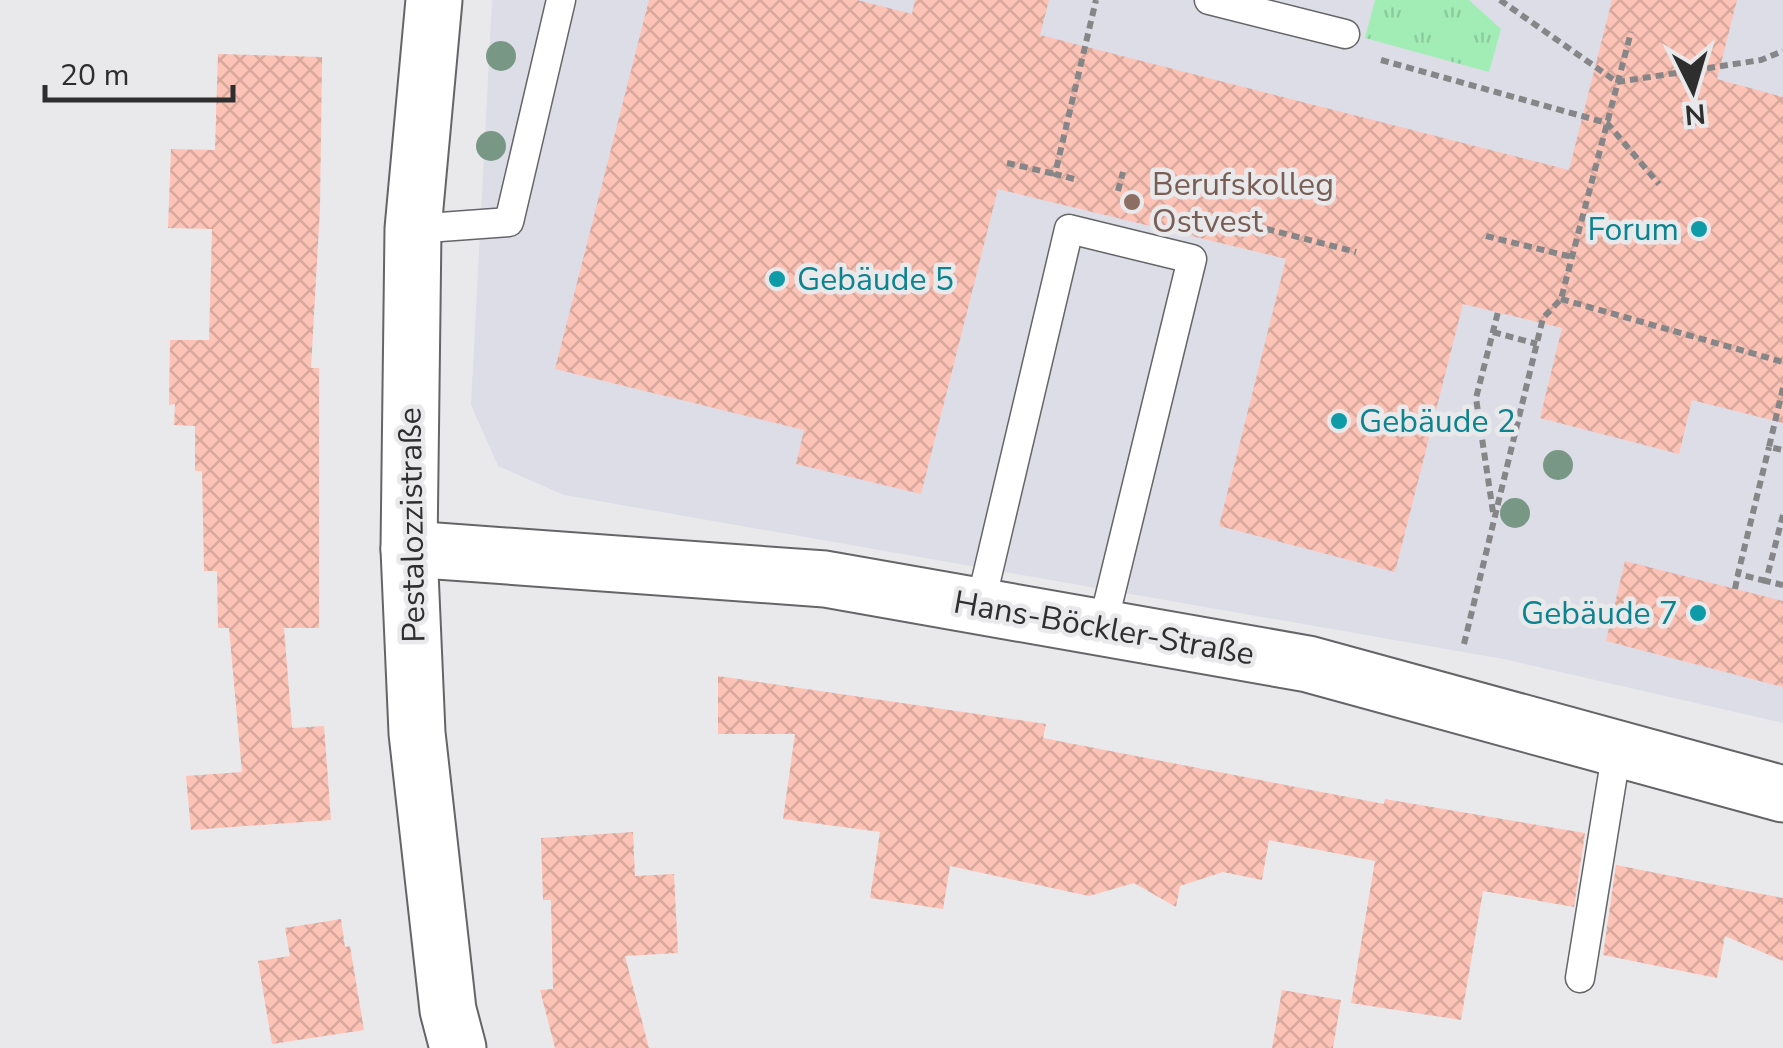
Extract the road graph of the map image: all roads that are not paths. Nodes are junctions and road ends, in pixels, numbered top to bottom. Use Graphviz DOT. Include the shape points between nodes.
graph roads {
  1 [pos="434,0"];
  2 [pos="561,0"];
  3 [pos="1209,0"];
  4 [pos="1345,34"];
  5 [pos="413,228"];
  6 [pos="409,549"];
  7 [pos="980,606"];
  8 [pos="1102,628"];
  9 [pos="1617,749"];
  10 [pos="1783,794"];
  11 [pos="1580,978"];
  12 [pos="458,1048"];
  1 -- 5 [label="street, Pestalozzistraße"];
  2 -- 5 [label="lane" via="509,222"];
  3 -- 4 [label="lane"];
  5 -- 6 [label="street, Pestalozzistraße"];
  6 -- 7 [label="street, Hans-Böckler-Straße" via="825,579"];
  6 -- 12 [label="street, Pestalozzistraße" via="417,733 448,1010"];
  7 -- 8 [label="street, Hans-Böckler-Straße"];
  7 -- 8 [label="lane" via="1069,229 1192,259"];
  8 -- 9 [label="street, Hans-Böckler-Straße" via="1308,664"];
  9 -- 10 [label="street, Hans-Böckler-Straße"];
  9 -- 11 [label="lane"];
}
